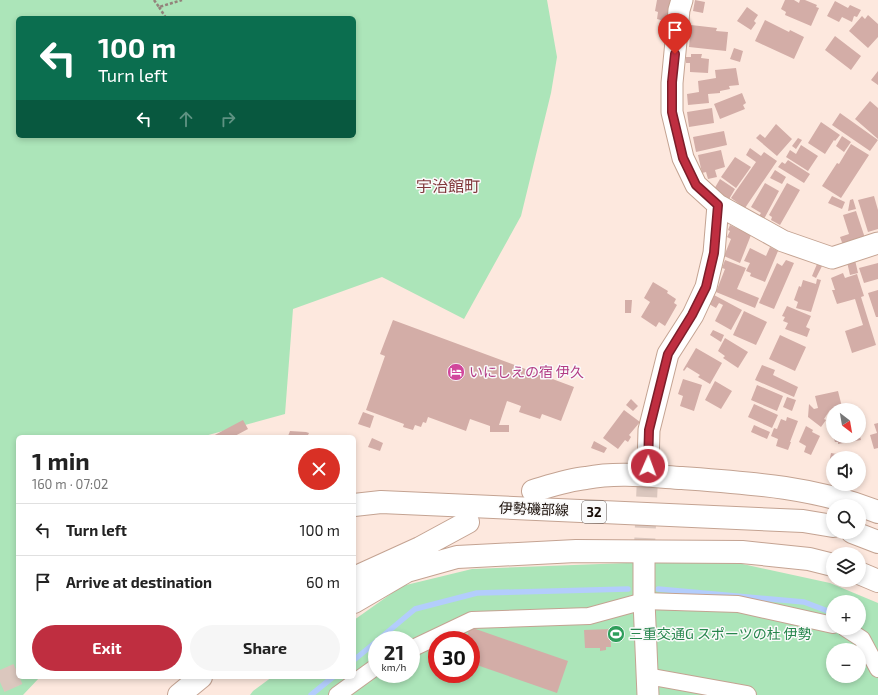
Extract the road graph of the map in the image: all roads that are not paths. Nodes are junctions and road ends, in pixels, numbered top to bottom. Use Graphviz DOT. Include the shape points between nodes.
graph roads {
  1 [pos="682,0"];
  2 [pos="718,205"];
  3 [pos="878,244"];
  4 [pos="648,466"];
  5 [pos="533,491"];
  6 [pos="356,505"];
  7 [pos="878,512"];
  8 [pos="468,522"];
  9 [pos="826,525"];
  10 [pos="866,537"];
  11 [pos="878,542"];
  12 [pos="644,559"];
  13 [pos="826,564"];
  14 [pos="866,576"];
  15 [pos="356,577"];
  16 [pos="878,581"];
  17 [pos="356,601"];
  18 [pos="644,601"];
  19 [pos="826,623"];
  20 [pos="856,635"];
  21 [pos="420,645"];
  22 [pos="878,669"];
  23 [pos="368,673"];
  24 [pos="199,679"];
  25 [pos="647,685"];
  26 [pos="179,695"];
  27 [pos="337,695"];
  28 [pos="748,695"];
  1 -- 2 [label="street" via="672,82 672,112 683,158 696,185"];
  2 -- 3 [label="street" via="783,241 832,258"];
  2 -- 4 [label="street" via="714,253 706,287 668,354 649,430"];
  5 -- 7 [label="street" via="586,477 655,477 792,488 856,503"];
  6 -- 9 [label="street, 伊勢磯部線 / 32" via="381,502 803,520"];
  8 -- 15 [label="street" via="420,548"];
  10 -- 11 [label="street"];
  12 -- 18 [label="street"];
  13 -- 17 [label="street" via="809,559 742,552 576,552 457,557 408,571"];
  14 -- 16 [label="street"];
  18 -- 19 [label="street" via="738,604"];
  18 -- 21 [label="street" via="589,616 472,620"];
  18 -- 25 [label="street"];
  20 -- 22 [label="street" via="862,639"];
  23 -- 27 [label="street"];
  24 -- 26 [label="street"];
  25 -- 28 [label="street"];
}
